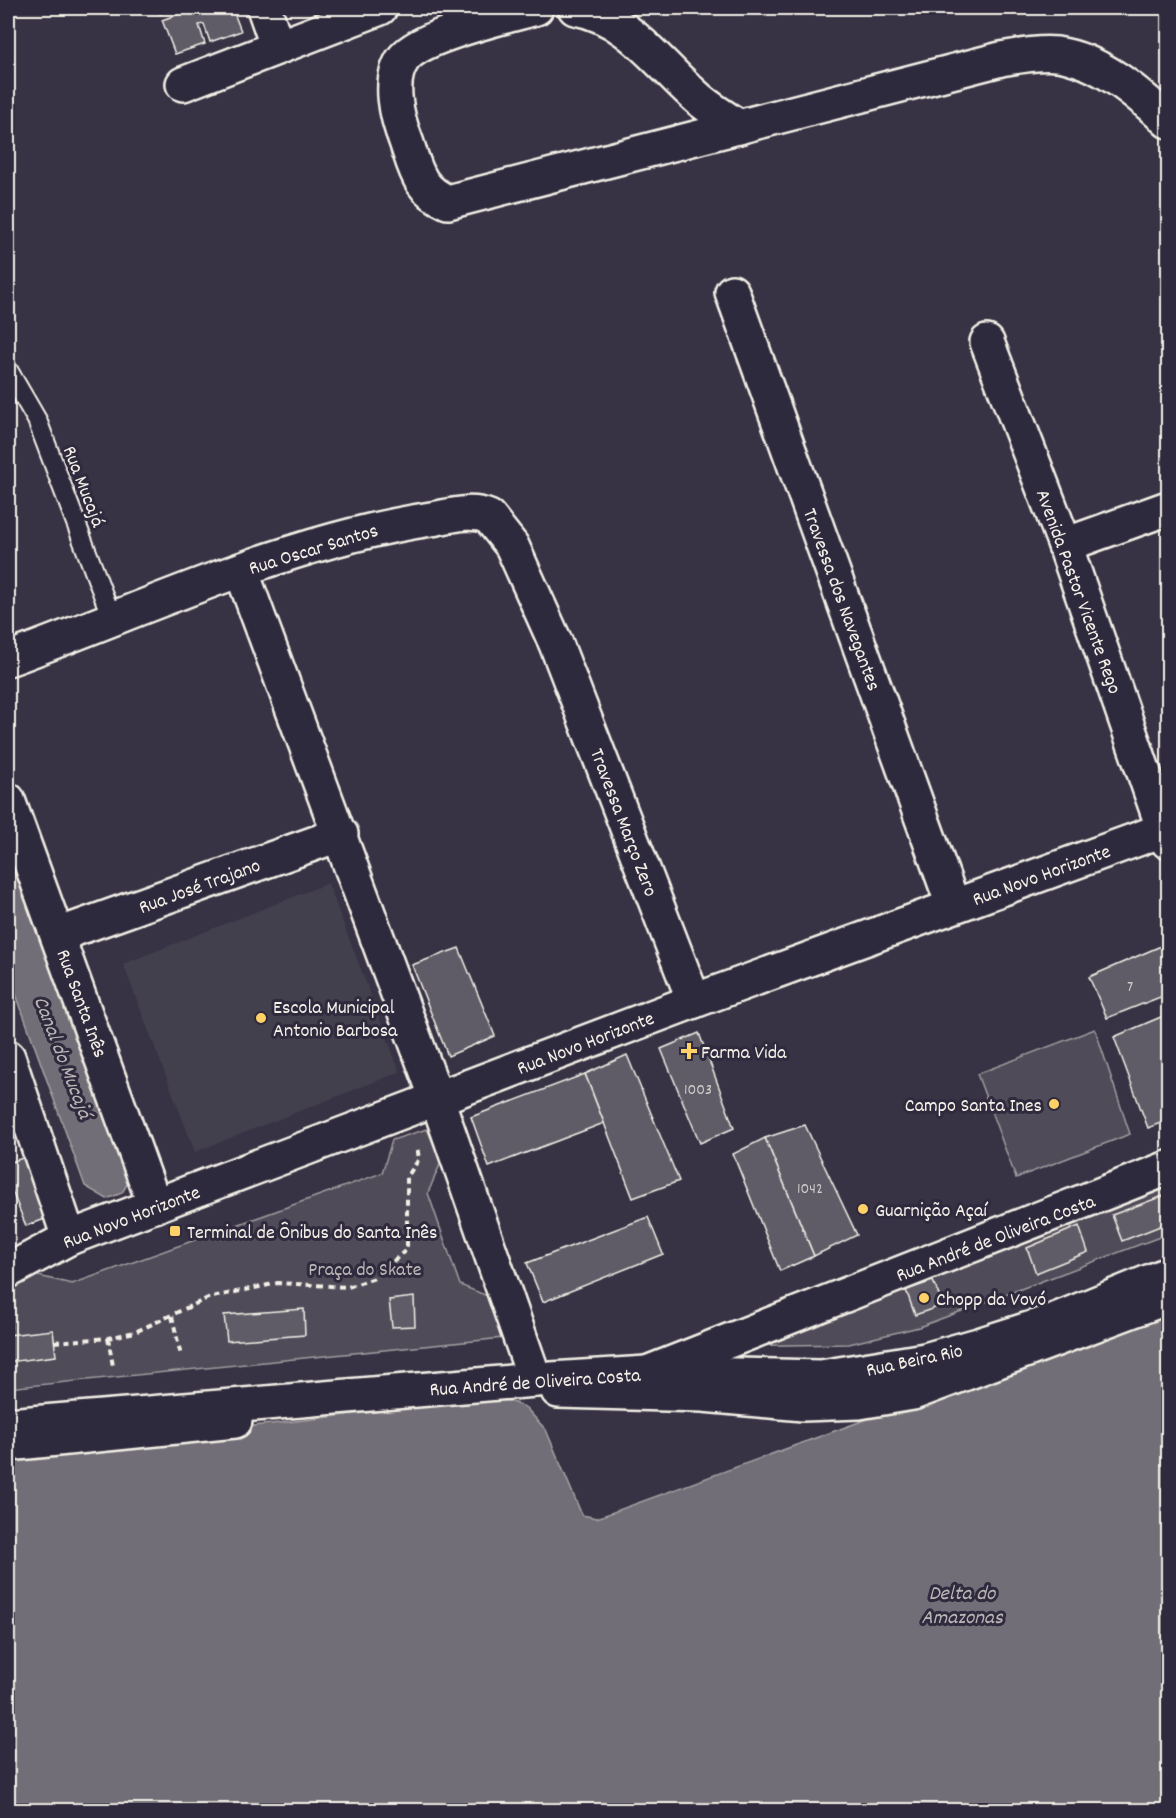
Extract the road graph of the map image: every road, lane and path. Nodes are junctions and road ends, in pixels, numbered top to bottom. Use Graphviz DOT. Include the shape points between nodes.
graph roads {
  1 [pos="264,8"];
  2 [pos="380,8"];
  3 [pos="536,8"];
  4 [pos="575,8"];
  5 [pos="315,18"];
  6 [pos="278,45"];
  7 [pos="183,84"];
  8 [pos="1168,121"];
  9 [pos="739,127"];
  10 [pos="732,292"];
  11 [pos="987,342"];
  12 [pos="8,370"];
  13 [pos="1168,508"];
  14 [pos="1065,545"];
  15 [pos="241,570"];
  16 [pos="113,621"];
  17 [pos="556,644"];
  18 [pos="8,659"];
  19 [pos="8,800"];
  20 [pos="1167,833"];
  21 [pos="340,834"];
  22 [pos="953,905"];
  23 [pos="58,935"];
  24 [pos="694,1001"];
  25 [pos="8,1057"];
  26 [pos="437,1099"];
  27 [pos="417,1140"];
  28 [pos="1168,1168"];
  29 [pos="155,1206"];
  30 [pos="69,1238"];
  31 [pos="8,1271"];
  32 [pos="1168,1274"];
  33 [pos="1168,1297"];
  34 [pos="172,1316"];
  35 [pos="108,1338"];
  36 [pos="54,1342"];
  37 [pos="181,1356"];
  38 [pos="113,1366"];
  39 [pos="647,1373"];
  40 [pos="535,1380"];
  41 [pos="8,1425"];
  42 [pos="8,1444"];
  1 -- 6 [label="street"];
  2 -- 5 [label="street"];
  3 -- 9 [label="street" via="440,35 405,57 395,77 399,122 420,182 431,195 448,202"];
  4 -- 9 [label="street" via="591,10 633,35 701,101"];
  5 -- 6 [label="street"];
  6 -- 7 [label="street"];
  8 -- 9 [label="street" via="1140,94 1105,72 1058,54 1040,54 1001,59"];
  10 -- 22 [label="street, Travessa dos Navegantes"];
  11 -- 14 [label="street, Avenida Pastor Vicente Rego"];
  12 -- 16 [label="lane, Rua Mucajá" via="37,420"];
  13 -- 14 [label="street"];
  14 -- 20 [label="street, Avenida Pastor Vicente Rego"];
  15 -- 16 [label="street, Rua Oscar Santos"];
  15 -- 17 [label="street, Rua Oscar Santos" via="367,530 456,514 482,514 494,521 506,537"];
  15 -- 21 [label="street"];
  16 -- 18 [label="street, Rua Oscar Santos"];
  17 -- 24 [label="street, Travessa Março Zero"];
  19 -- 23 [label="street, Rua Santa Inês"];
  20 -- 22 [label="street, Rua Novo Horizonte"];
  21 -- 23 [label="street, Rua José Trajano"];
  21 -- 26 [label="street"];
  22 -- 24 [label="street, Rua Novo Horizonte"];
  23 -- 29 [label="street, Rua Santa Inês"];
  24 -- 26 [label="street, Rua Novo Horizonte"];
  25 -- 30 [label="street"];
  26 -- 29 [label="street, Rua Novo Horizonte"];
  26 -- 40 [label="street"];
  27 -- 34 [label="path" via="419,1159 407,1177 407,1249 375,1278 348,1287 278,1284 208,1298"];
  28 -- 39 [label="street, Rua André de Oliveira Costa"];
  29 -- 30 [label="street, Rua Novo Horizonte"];
  30 -- 31 [label="street, Rua Novo Horizonte"];
  32 -- 39 [label="street, Rua Beira Rio" via="1048,1323 925,1360 820,1377"];
  33 -- 42 [label="street" via="913,1393 859,1402 803,1404 703,1395 505,1390"];
  34 -- 35 [label="path" via="135,1332"];
  34 -- 37 [label="path"];
  35 -- 36 [label="path"];
  35 -- 38 [label="path"];
  39 -- 40 [label="street, Rua André de Oliveira Costa"];
  40 -- 41 [label="street, Rua André de Oliveira Costa"];
}
